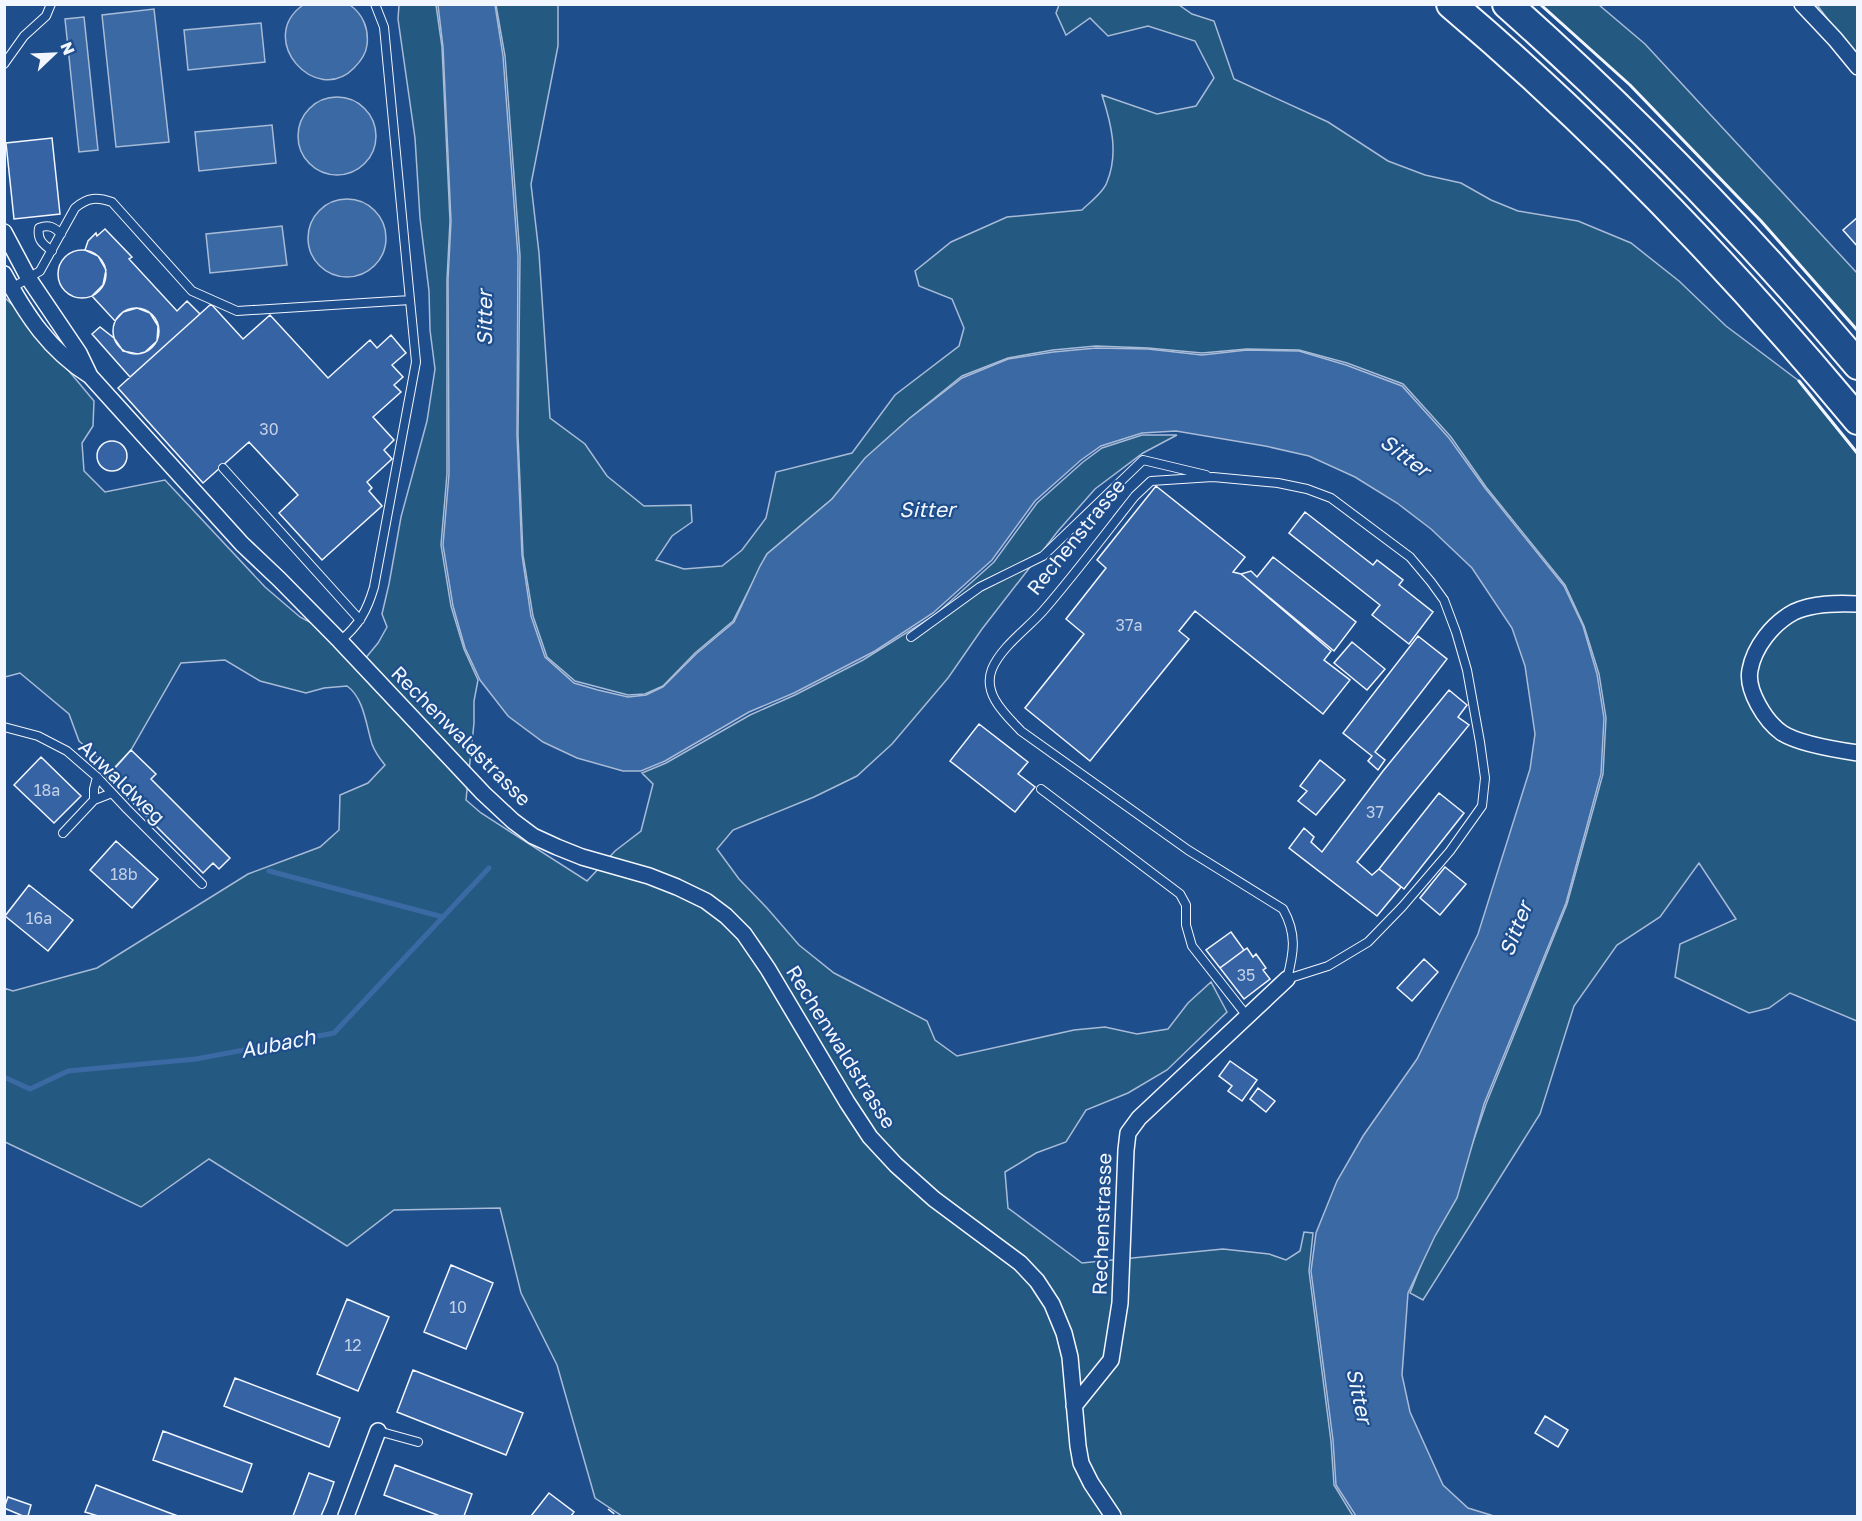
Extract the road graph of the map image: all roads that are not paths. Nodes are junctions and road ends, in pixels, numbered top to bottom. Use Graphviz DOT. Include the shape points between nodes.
graph roads {
  1 [pos="51,4"];
  2 [pos="375,4"];
  3 [pos="1451,4"];
  4 [pos="1507,4"];
  5 [pos="1802,4"];
  6 [pos="4,64"];
  7 [pos="1857,67"];
  8 [pos="4,232"];
  9 [pos="61,234"];
  10 [pos="52,251"];
  11 [pos="4,274"];
  12 [pos="29,279"];
  13 [pos="12,288"];
  14 [pos="410,300"];
  15 [pos="1857,365"];
  16 [pos="90,376"];
  17 [pos="1857,420"];
  18 [pos="223,468"];
  19 [pos="1214,477"];
  20 [pos="1857,604"];
  21 [pos="360,620"];
  22 [pos="911,637"];
  23 [pos="340,641"];
  24 [pos="4,728"];
  25 [pos="1857,753"];
  26 [pos="97,777"];
  27 [pos="1041,789"];
  28 [pos="112,793"];
  29 [pos="94,800"];
  30 [pos="63,832"];
  31 [pos="202,884"];
  32 [pos="1287,979"];
  33 [pos="1246,1016"];
  34 [pos="1074,1406"];
  35 [pos="378,1431"];
  36 [pos="418,1442"];
  37 [pos="346,1516"];
  38 [pos="1113,1516"];
  1 -- 6 [label="lane" via="46,16 24,36"];
  2 -- 14 [label="lane" via="384,27"];
  3 -- 17 [label="highway" via="1572,112 1669,207"];
  4 -- 15 [label="highway" via="1609,97 1698,186"];
  5 -- 7 [label="street"];
  8 -- 12 [label="street, Rechenwaldstrasse"];
  9 -- 10 [label="lane"];
  9 -- 10 [label="lane" via="46,225 39,228 42,243"];
  9 -- 14 [label="lane" via="75,208 98,197 112,202 192,291 237,311"];
  10 -- 12 [label="lane" via="40,271"];
  11 -- 13 [label="street, Rechenwaldstrasse"];
  12 -- 13 [label="lane"];
  12 -- 16 [label="street, Rechenwaldstrasse"];
  13 -- 16 [label="street, Rechenwaldstrasse" via="49,343"];
  14 -- 21 [label="lane" via="416,362 374,587"];
  16 -- 23 [label="street, Rechenwaldstrasse" via="242,544"];
  18 -- 21 [label="lane"];
  19 -- 22 [label="lane" via="1143,460 1043,556 980,587"];
  19 -- 32 [label="lane, Rechenstrasse" via="1287,485 1331,498 1410,557 1444,600 1452,621 1467,670 1480,742 1485,778 1482,806 1450,851 1368,942 1328,966"];
  19 -- 32 [label="lane, Rechenstrasse" via="1151,481 1135,496 1043,612 1006,648 992,669 991,690 999,708 1022,731 1188,850 1283,909 1292,925 1293,957"];
  20 -- 25 [label="street" via="1812,606 1794,613 1766,636 1749,671 1750,683 1768,722 1784,734 1831,750"];
  21 -- 23 [label="lane"];
  23 -- 34 [label="street, Rechenwaldstrasse" via="483,794 534,836 582,857 677,887 706,901 744,934 870,1137 934,1199 1020,1263 1037,1281 1064,1333"];
  24 -- 26 [label="lane, Auwaldweg" via="38,736 67,751"];
  26 -- 28 [label="lane, Auwaldweg"];
  26 -- 29 [label="lane"];
  27 -- 33 [label="lane" via="1180,894 1186,905 1191,946"];
  28 -- 29 [label="lane"];
  28 -- 31 [label="lane, Auwaldweg"];
  29 -- 30 [label="lane"];
  32 -- 33 [label="street, Rechenstrasse"];
  33 -- 34 [label="street, Rechenstrasse" via="1138,1118 1128,1133 1120,1303 1111,1360"];
  34 -- 38 [label="street" via="1082,1463"];
  35 -- 36 [label="lane"];
  35 -- 37 [label="street"];
}
